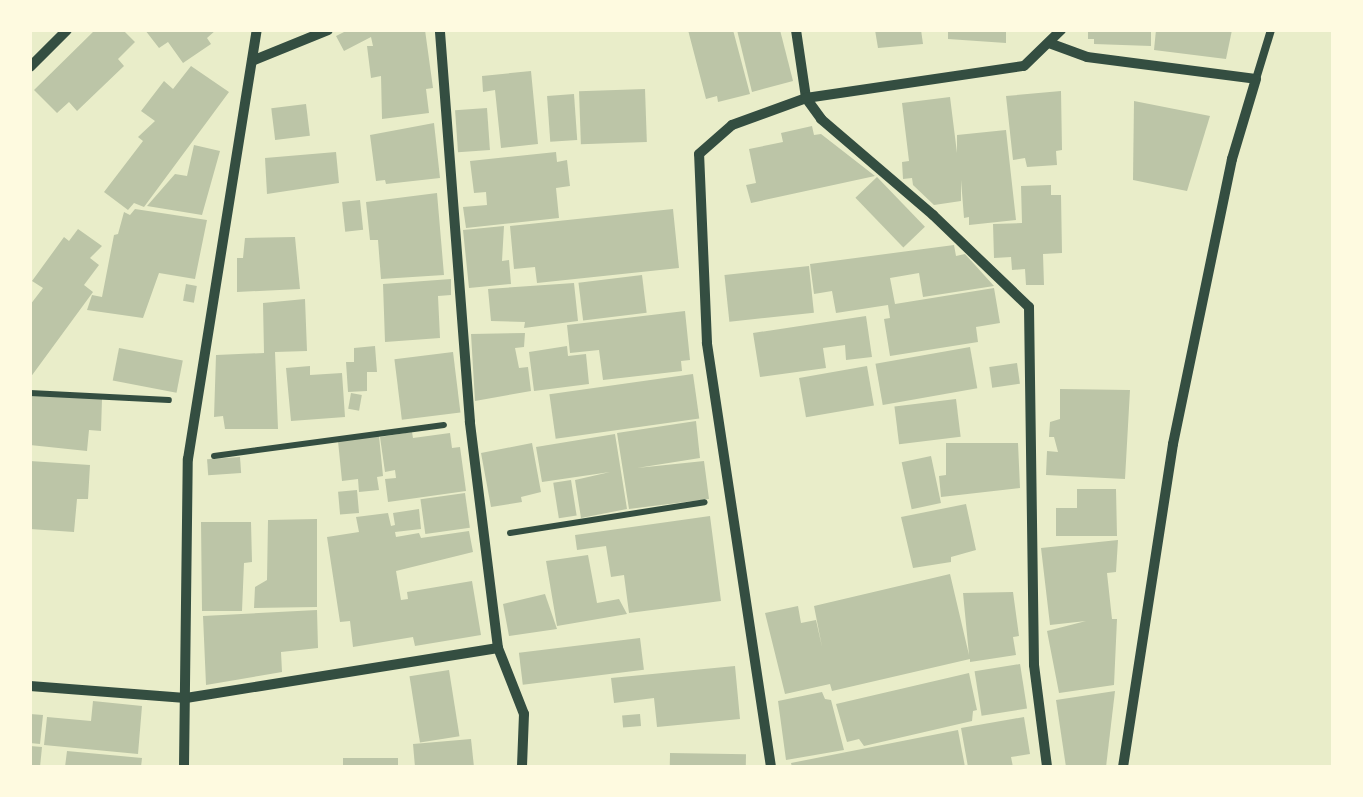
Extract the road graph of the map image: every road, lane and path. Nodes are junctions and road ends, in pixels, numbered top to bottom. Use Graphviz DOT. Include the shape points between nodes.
graph roads {
  1 [pos="66,30"];
  2 [pos="257,30"];
  3 [pos="328,30"];
  4 [pos="440,30"];
  5 [pos="796,30"];
  6 [pos="1061,30"];
  7 [pos="1271,30"];
  8 [pos="1049,44"];
  9 [pos="252,61"];
  10 [pos="30,67"];
  11 [pos="1256,80"];
  12 [pos="806,98"];
  13 [pos="30,393"];
  14 [pos="197,402"];
  15 [pos="470,422"];
  16 [pos="188,460"];
  17 [pos="731,498"];
  18 [pos="484,537"];
  19 [pos="498,648"];
  20 [pos="30,686"];
  21 [pos="186,698"];
  22 [pos="184,767"];
  23 [pos="522,767"];
  24 [pos="771,767"];
  25 [pos="1047,767"];
  26 [pos="1123,767"];
  1 -- 10 [label="street"];
  2 -- 9 [label="street"];
  3 -- 9 [label="street"];
  4 -- 15 [label="street"];
  5 -- 12 [label="street"];
  6 -- 8 [label="street"];
  7 -- 11 [label="lane"];
  8 -- 11 [label="street" via="1087,57"];
  8 -- 12 [label="street" via="1024,66"];
  9 -- 14 [label="street"];
  11 -- 26 [label="street" via="1232,159 1173,444"];
  12 -- 17 [label="street" via="732,125 699,154 707,343"];
  12 -- 25 [label="street" via="821,119 1029,307 1034,665"];
  13 -- 14 [label="path"];
  14 -- 16 [label="street"];
  15 -- 16 [label="path"];
  15 -- 18 [label="street"];
  16 -- 21 [label="street"];
  17 -- 18 [label="path"];
  17 -- 24 [label="street"];
  18 -- 19 [label="street"];
  19 -- 21 [label="street"];
  19 -- 23 [label="street" via="524,714"];
  20 -- 21 [label="street"];
  21 -- 22 [label="street"];
}
